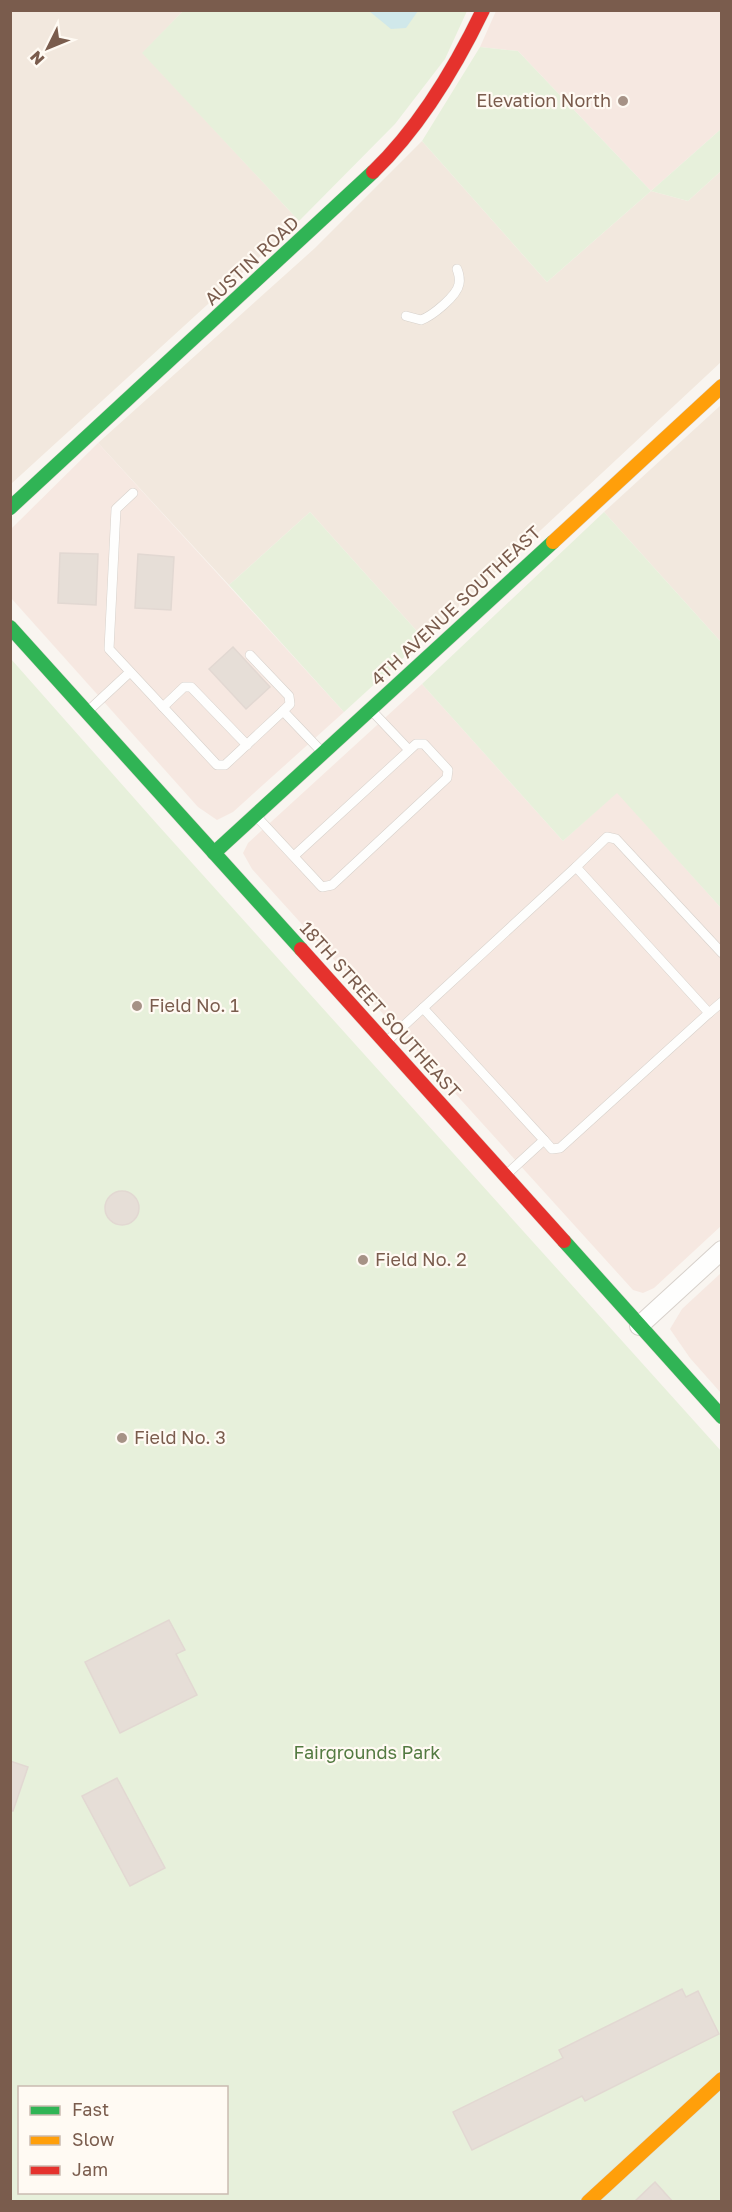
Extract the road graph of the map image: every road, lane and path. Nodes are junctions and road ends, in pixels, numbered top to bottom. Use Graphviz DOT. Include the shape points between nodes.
graph roads {
  1 [pos="483,10"];
  2 [pos="457,269"];
  3 [pos="406,316"];
  4 [pos="722,386"];
  5 [pos="133,493"];
  6 [pos="10,508"];
  7 [pos="10,627"];
  8 [pos="250,655"];
  9 [pos="130,672"];
  10 [pos="163,707"];
  11 [pos="370,709"];
  12 [pos="283,711"];
  13 [pos="87,712"];
  14 [pos="246,746"];
  15 [pos="409,750"];
  16 [pos="323,753"];
  17 [pos="255,815"];
  18 [pos="214,853"];
  19 [pos="294,856"];
  20 [pos="576,867"];
  21 [pos="722,953"];
  22 [pos="722,1002"];
  23 [pos="423,1008"];
  24 [pos="709,1013"];
  25 [pos="385,1043"];
  26 [pos="544,1140"];
  27 [pos="505,1176"];
  28 [pos="722,1250"];
  29 [pos="639,1326"];
  30 [pos="722,1417"];
  31 [pos="722,2079"];
  32 [pos="588,2202"];
  1 -- 6 [label="street, AUSTIN ROAD" via="449,76 383,162"];
  2 -- 3 [label="lane" via="456,292 435,312 421,320"];
  4 -- 11 [label="street, 4TH AVENUE SOUTHEAST"];
  5 -- 9 [label="lane" via="116,509 109,649"];
  7 -- 13 [label="street, 18TH STREET SOUTHEAST"];
  8 -- 12 [label="lane" via="289,696 290,704"];
  9 -- 10 [label="lane"];
  9 -- 13 [label="lane"];
  10 -- 14 [label="lane" via="217,765 225,765"];
  10 -- 14 [label="lane" via="184,687 191,687"];
  11 -- 15 [label="lane"];
  11 -- 16 [label="street, 4TH AVENUE SOUTHEAST"];
  12 -- 14 [label="lane"];
  12 -- 16 [label="lane"];
  13 -- 18 [label="street, 18TH STREET SOUTHEAST"];
  15 -- 19 [label="lane"];
  15 -- 19 [label="lane" via="424,744 448,770 447,778 340,878 322,887"];
  16 -- 17 [label="street, 4TH AVENUE SOUTHEAST"];
  17 -- 18 [label="street, 4TH AVENUE SOUTHEAST"];
  17 -- 19 [label="lane"];
  18 -- 25 [label="street, 18TH STREET SOUTHEAST"];
  20 -- 21 [label="lane" via="607,837 616,839"];
  20 -- 23 [label="lane"];
  20 -- 24 [label="lane"];
  22 -- 24 [label="lane"];
  23 -- 25 [label="lane"];
  23 -- 26 [label="lane"];
  24 -- 26 [label="lane" via="560,1148 552,1149"];
  25 -- 27 [label="street, 18TH STREET SOUTHEAST"];
  26 -- 27 [label="lane"];
  27 -- 29 [label="street, 18TH STREET SOUTHEAST"];
  28 -- 29 [label="street"];
  29 -- 30 [label="street, 18TH STREET SOUTHEAST"];
  31 -- 32 [label="street"];
}
